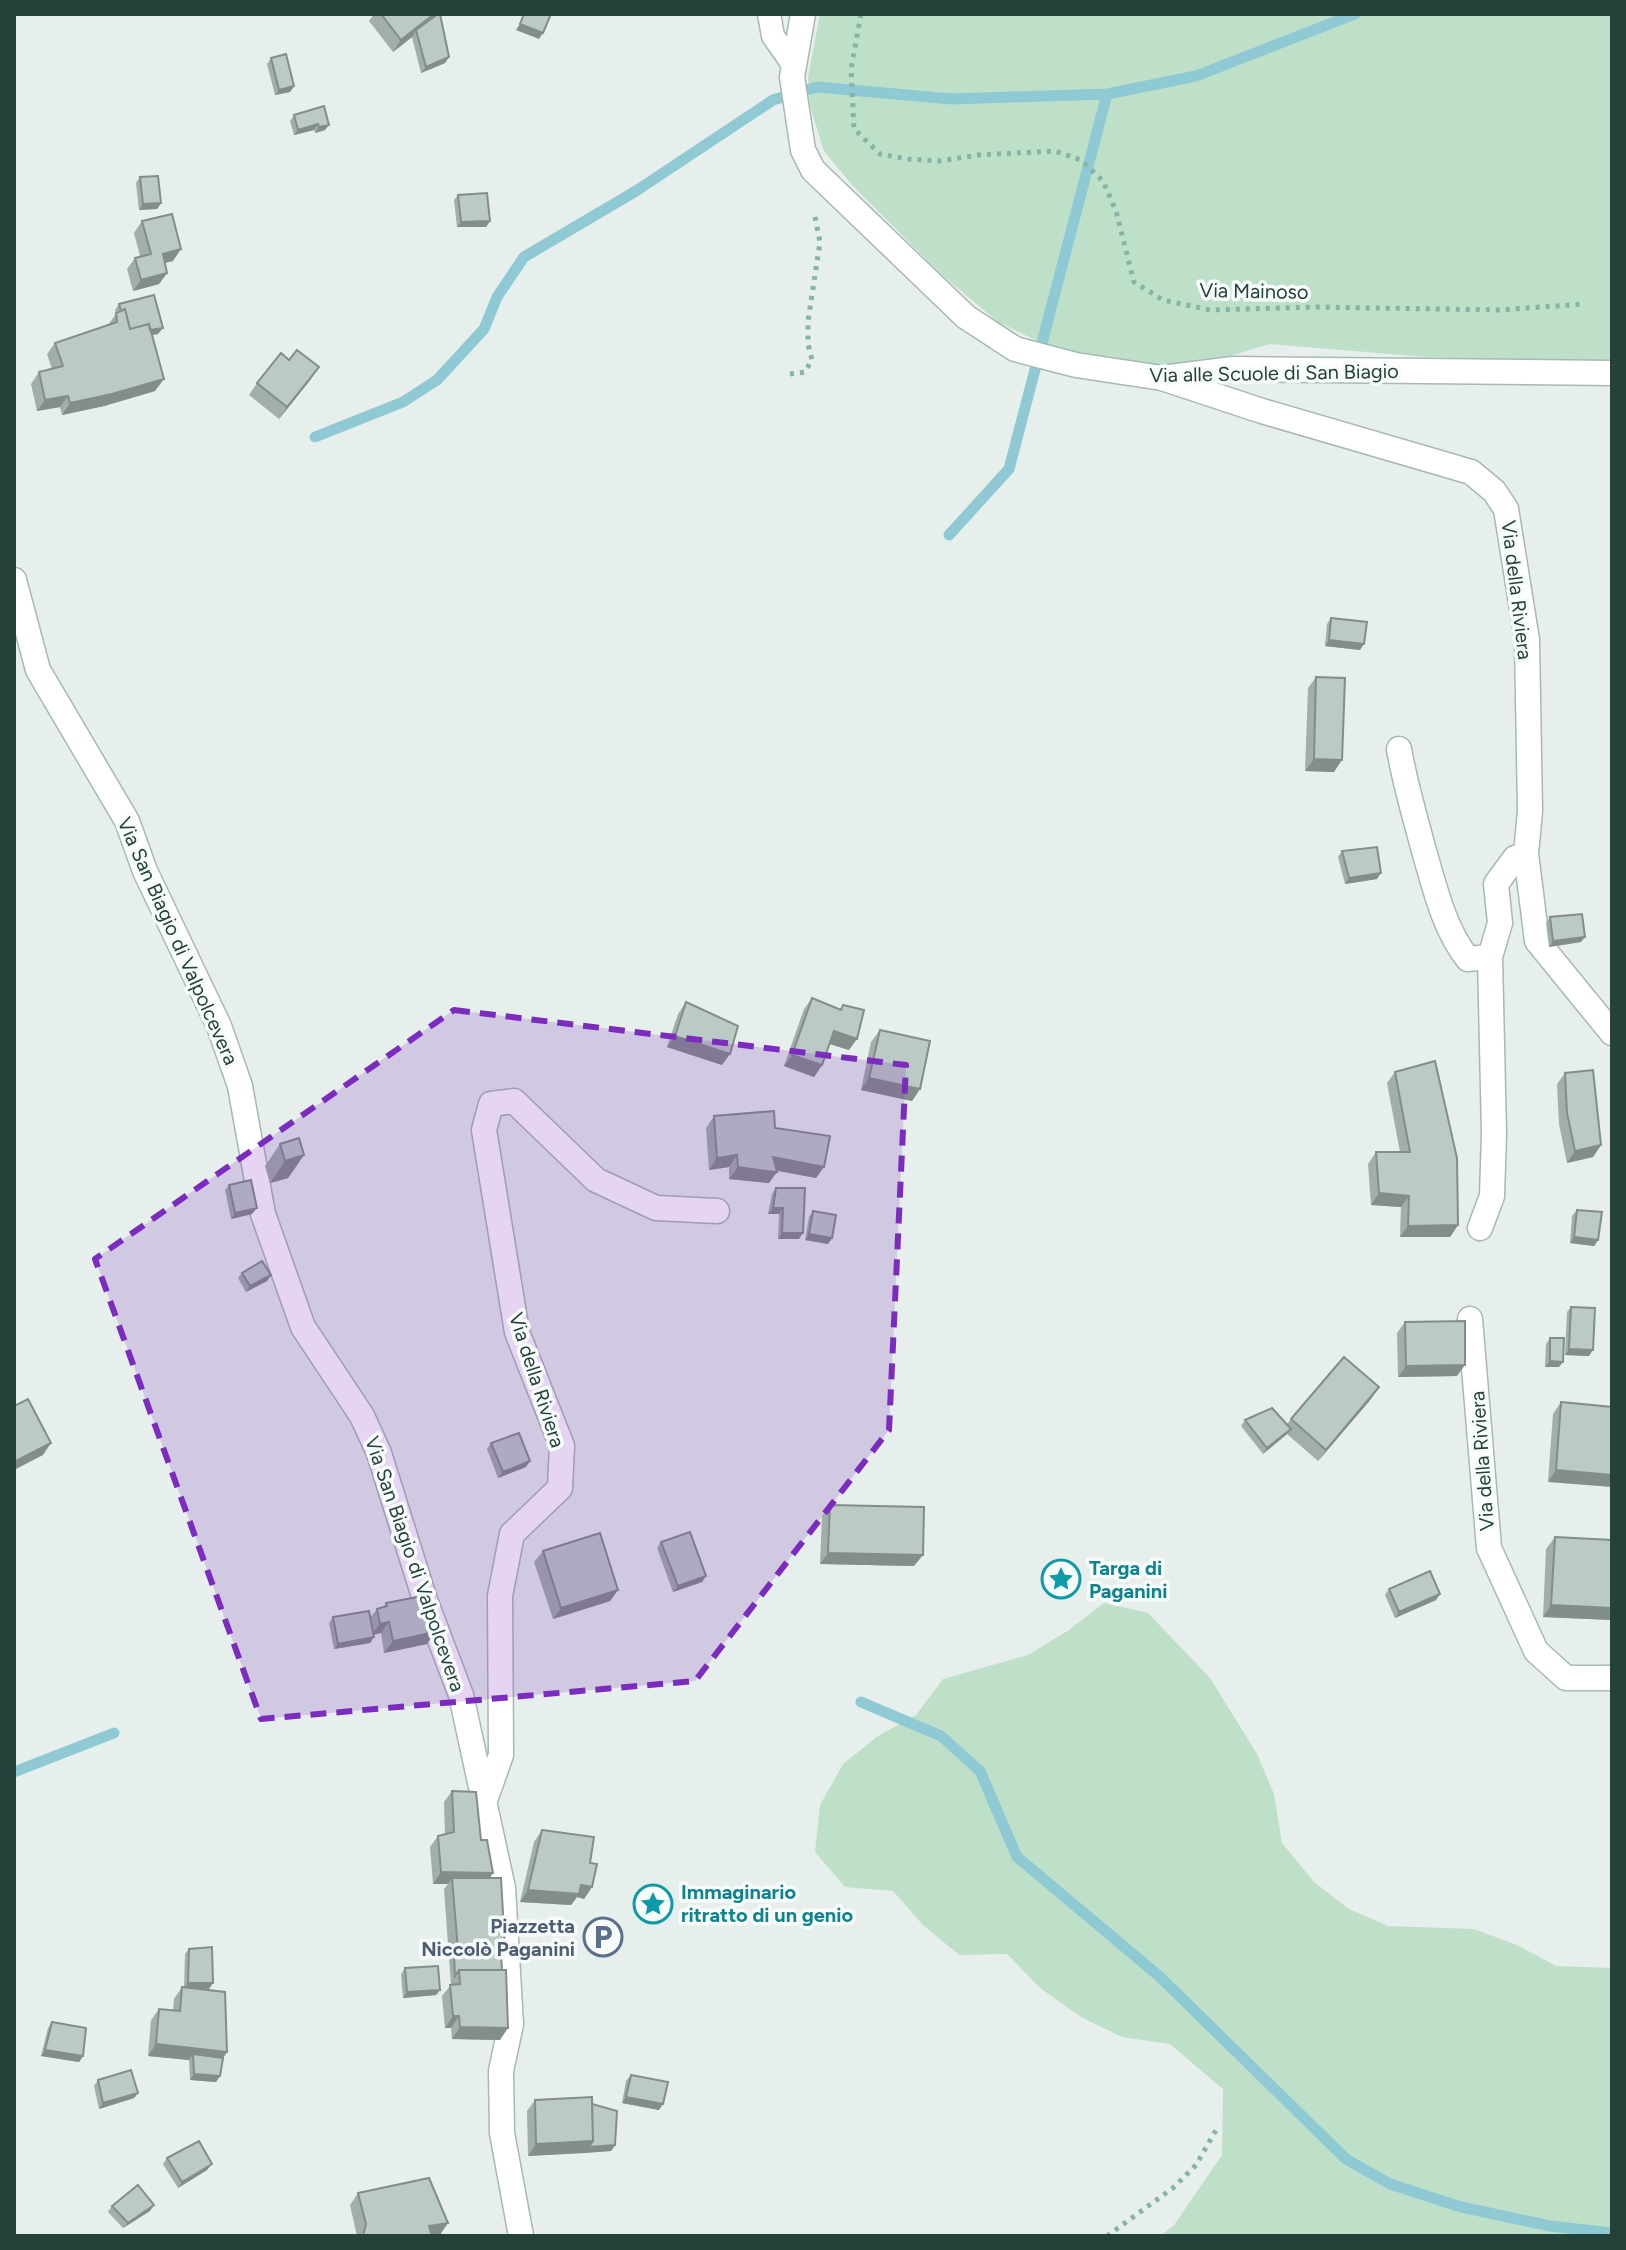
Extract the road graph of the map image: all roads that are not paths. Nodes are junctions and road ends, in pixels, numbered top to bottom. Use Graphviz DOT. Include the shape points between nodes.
graph roads {
  1 [pos="769,14"];
  2 [pos="803,14"];
  3 [pos="793,72"];
  4 [pos="1612,373"];
  5 [pos="1162,378"];
  6 [pos="14,580"];
  7 [pos="1399,749"];
  8 [pos="1526,854"];
  9 [pos="1490,957"];
  10 [pos="1612,1033"];
  11 [pos="717,1211"];
  12 [pos="1480,1228"];
  13 [pos="1470,1319"];
  14 [pos="1612,1678"];
  15 [pos="484,1803"];
  16 [pos="521,2236"];
  1 -- 3 [label="lane" via="773,36"];
  2 -- 3 [label="street"];
  3 -- 5 [label="street, Via alle Scuole di San Biagio" via="798,128 813,170 966,317 1015,349"];
  4 -- 5 [label="street, Via alle Scuole di San Biagio" via="1233,369"];
  5 -- 8 [label="street, Via della Riviera" via="1471,472 1494,491 1506,509 1527,640"];
  6 -- 15 [label="street, Via San Biagio di Valpolcevera" via="38,670 127,821 145,871 219,1026 240,1086 268,1228 303,1327 362,1416 379,1453 461,1695"];
  7 -- 9 [label="street" via="1405,787 1454,942 1468,959"];
  8 -- 9 [label="street" via="1515,858 1496,884 1500,923"];
  8 -- 10 [label="street, Via della Riviera" via="1537,941"];
  9 -- 12 [label="street" via="1492,1196"];
  11 -- 15 [label="street, Via della Riviera" via="656,1208 608,1186 514,1101 491,1104 484,1130 517,1332 562,1446 560,1488 512,1534 500,1596 501,1755"];
  13 -- 14 [label="street, Via della Riviera" via="1489,1548 1536,1651 1566,1678"];
  15 -- 16 [label="street, Via San Biagio di Valpolcevera" via="503,1888 511,2024 501,2071 502,2133"];
}
